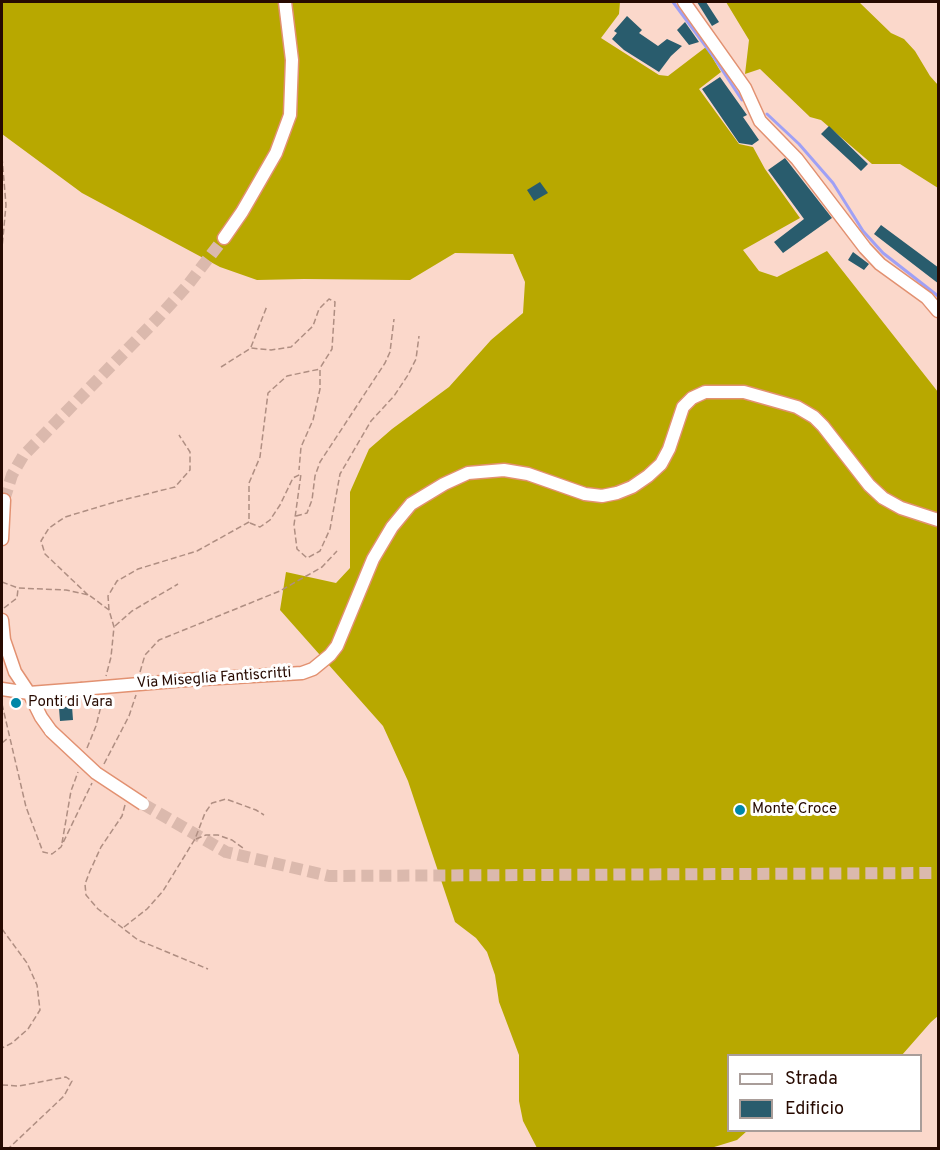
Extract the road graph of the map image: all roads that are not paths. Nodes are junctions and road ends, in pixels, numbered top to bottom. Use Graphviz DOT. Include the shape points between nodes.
graph roads {
  1 [pos="285,2"];
  2 [pos="684,2"];
  3 [pos="224,238"];
  4 [pos="939,311"];
  5 [pos="4,500"];
  6 [pos="939,520"];
  7 [pos="2,539"];
  8 [pos="2,620"];
  9 [pos="2,689"];
  10 [pos="29,693"];
  11 [pos="143,804"];
  1 -- 3 [label="street" via="292,60 290,115 276,153"];
  2 -- 4 [label="street" via="745,88 760,121 797,159 880,264"];
  5 -- 7 [label="street"];
  6 -- 10 [label="street, Via Miseglia Fantiscritti, bridge" via="883,498 823,426 797,407 744,392 705,392 683,406 661,464 640,482 617,494 585,494 504,470 468,473 411,504 374,559 337,646 313,669 302,673"];
  8 -- 10 [label="street" via="15,672"];
  9 -- 10 [label="street, Via Miseglia Fantiscritti"];
  10 -- 11 [label="street, bridge" via="51,732 83,763"];
}
